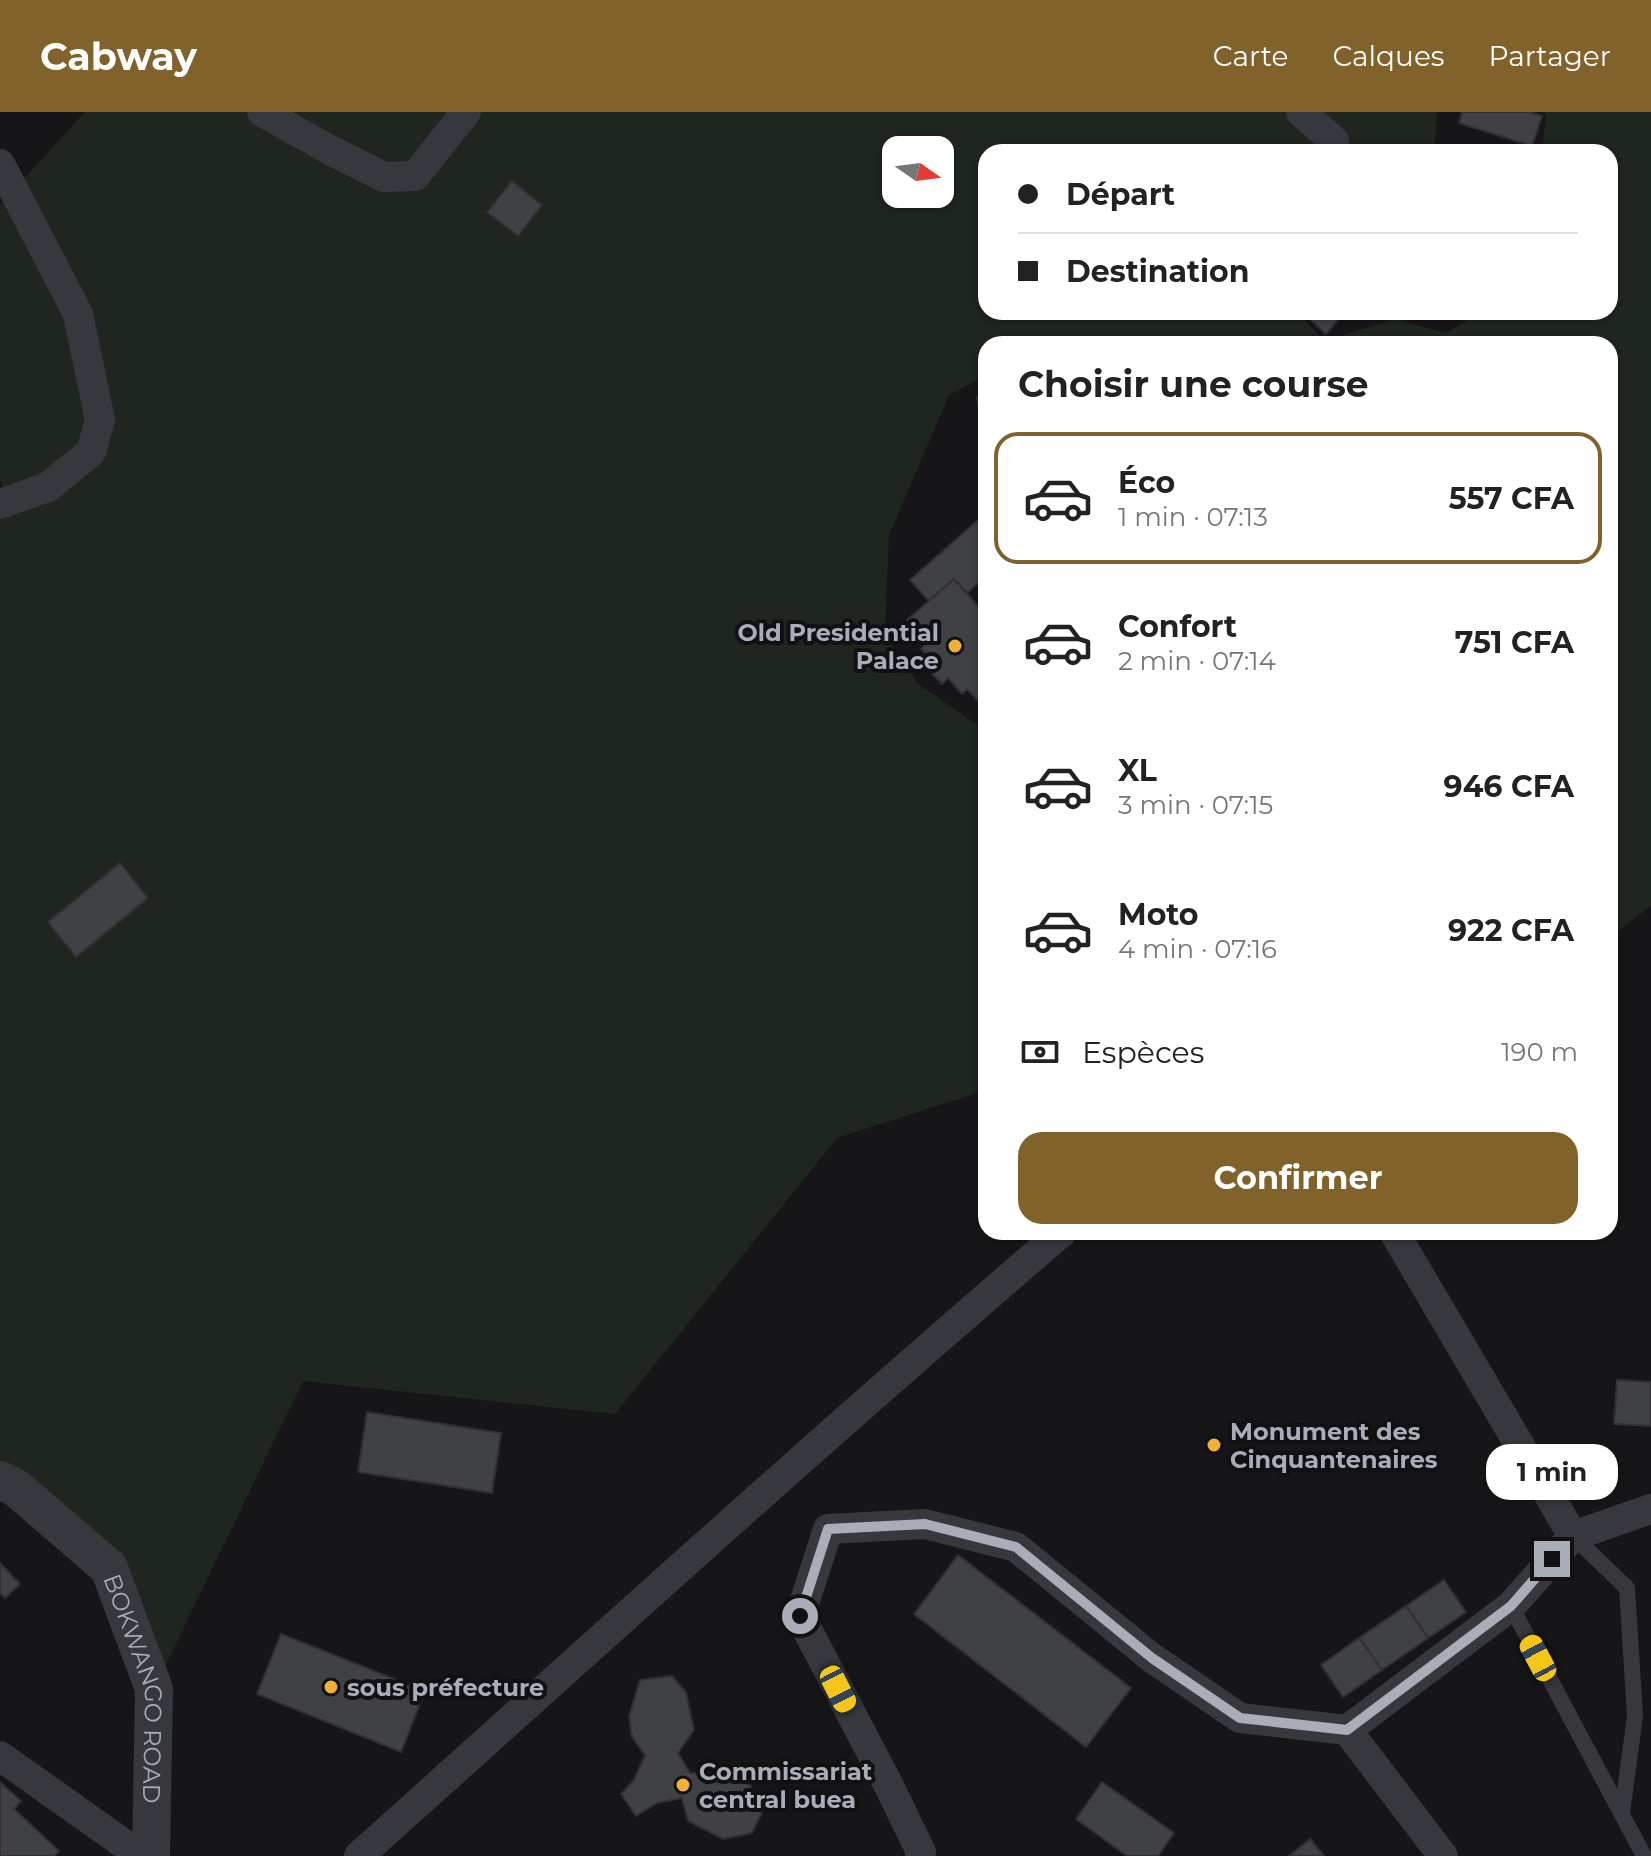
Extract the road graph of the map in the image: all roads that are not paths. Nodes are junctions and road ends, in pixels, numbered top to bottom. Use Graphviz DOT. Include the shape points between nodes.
graph roads {
  1 [pos="262,112"];
  2 [pos="466,112"];
  3 [pos="1301,112"];
  4 [pos="1334,141"];
  5 [pos="0,164"];
  6 [pos="0,504"];
  7 [pos="1053,1240"];
  8 [pos="1399,1240"];
  9 [pos="0,1480"];
  10 [pos="1651,1509"];
  11 [pos="1573,1536"];
  12 [pos="1511,1606"];
  13 [pos="1347,1730"];
  14 [pos="0,1756"];
  15 [pos="1622,1813"];
  16 [pos="141,1856"];
  17 [pos="151,1856"];
  18 [pos="359,1856"];
  19 [pos="920,1856"];
  20 [pos="1443,1856"];
  21 [pos="1644,1856"];
  1 -- 2 [label="street" via="384,177 415,176"];
  3 -- 4 [label="street"];
  5 -- 6 [label="street" via="78,314 100,420 91,452 48,487"];
  7 -- 18 [label="street"];
  8 -- 11 [label="street"];
  9 -- 17 [label="street, BOKWANGO ROAD" via="109,1568 154,1689"];
  10 -- 11 [label="street"];
  11 -- 12 [label="street"];
  11 -- 15 [label="lane" via="1627,1588 1635,1716"];
  12 -- 13 [label="street"];
  12 -- 15 [label="lane"];
  13 -- 19 [label="street" via="1240,1718 1152,1658 1016,1547 925,1524 828,1529 800,1616"];
  13 -- 20 [label="street"];
  14 -- 16 [label="street"];
  15 -- 21 [label="lane"];
}
